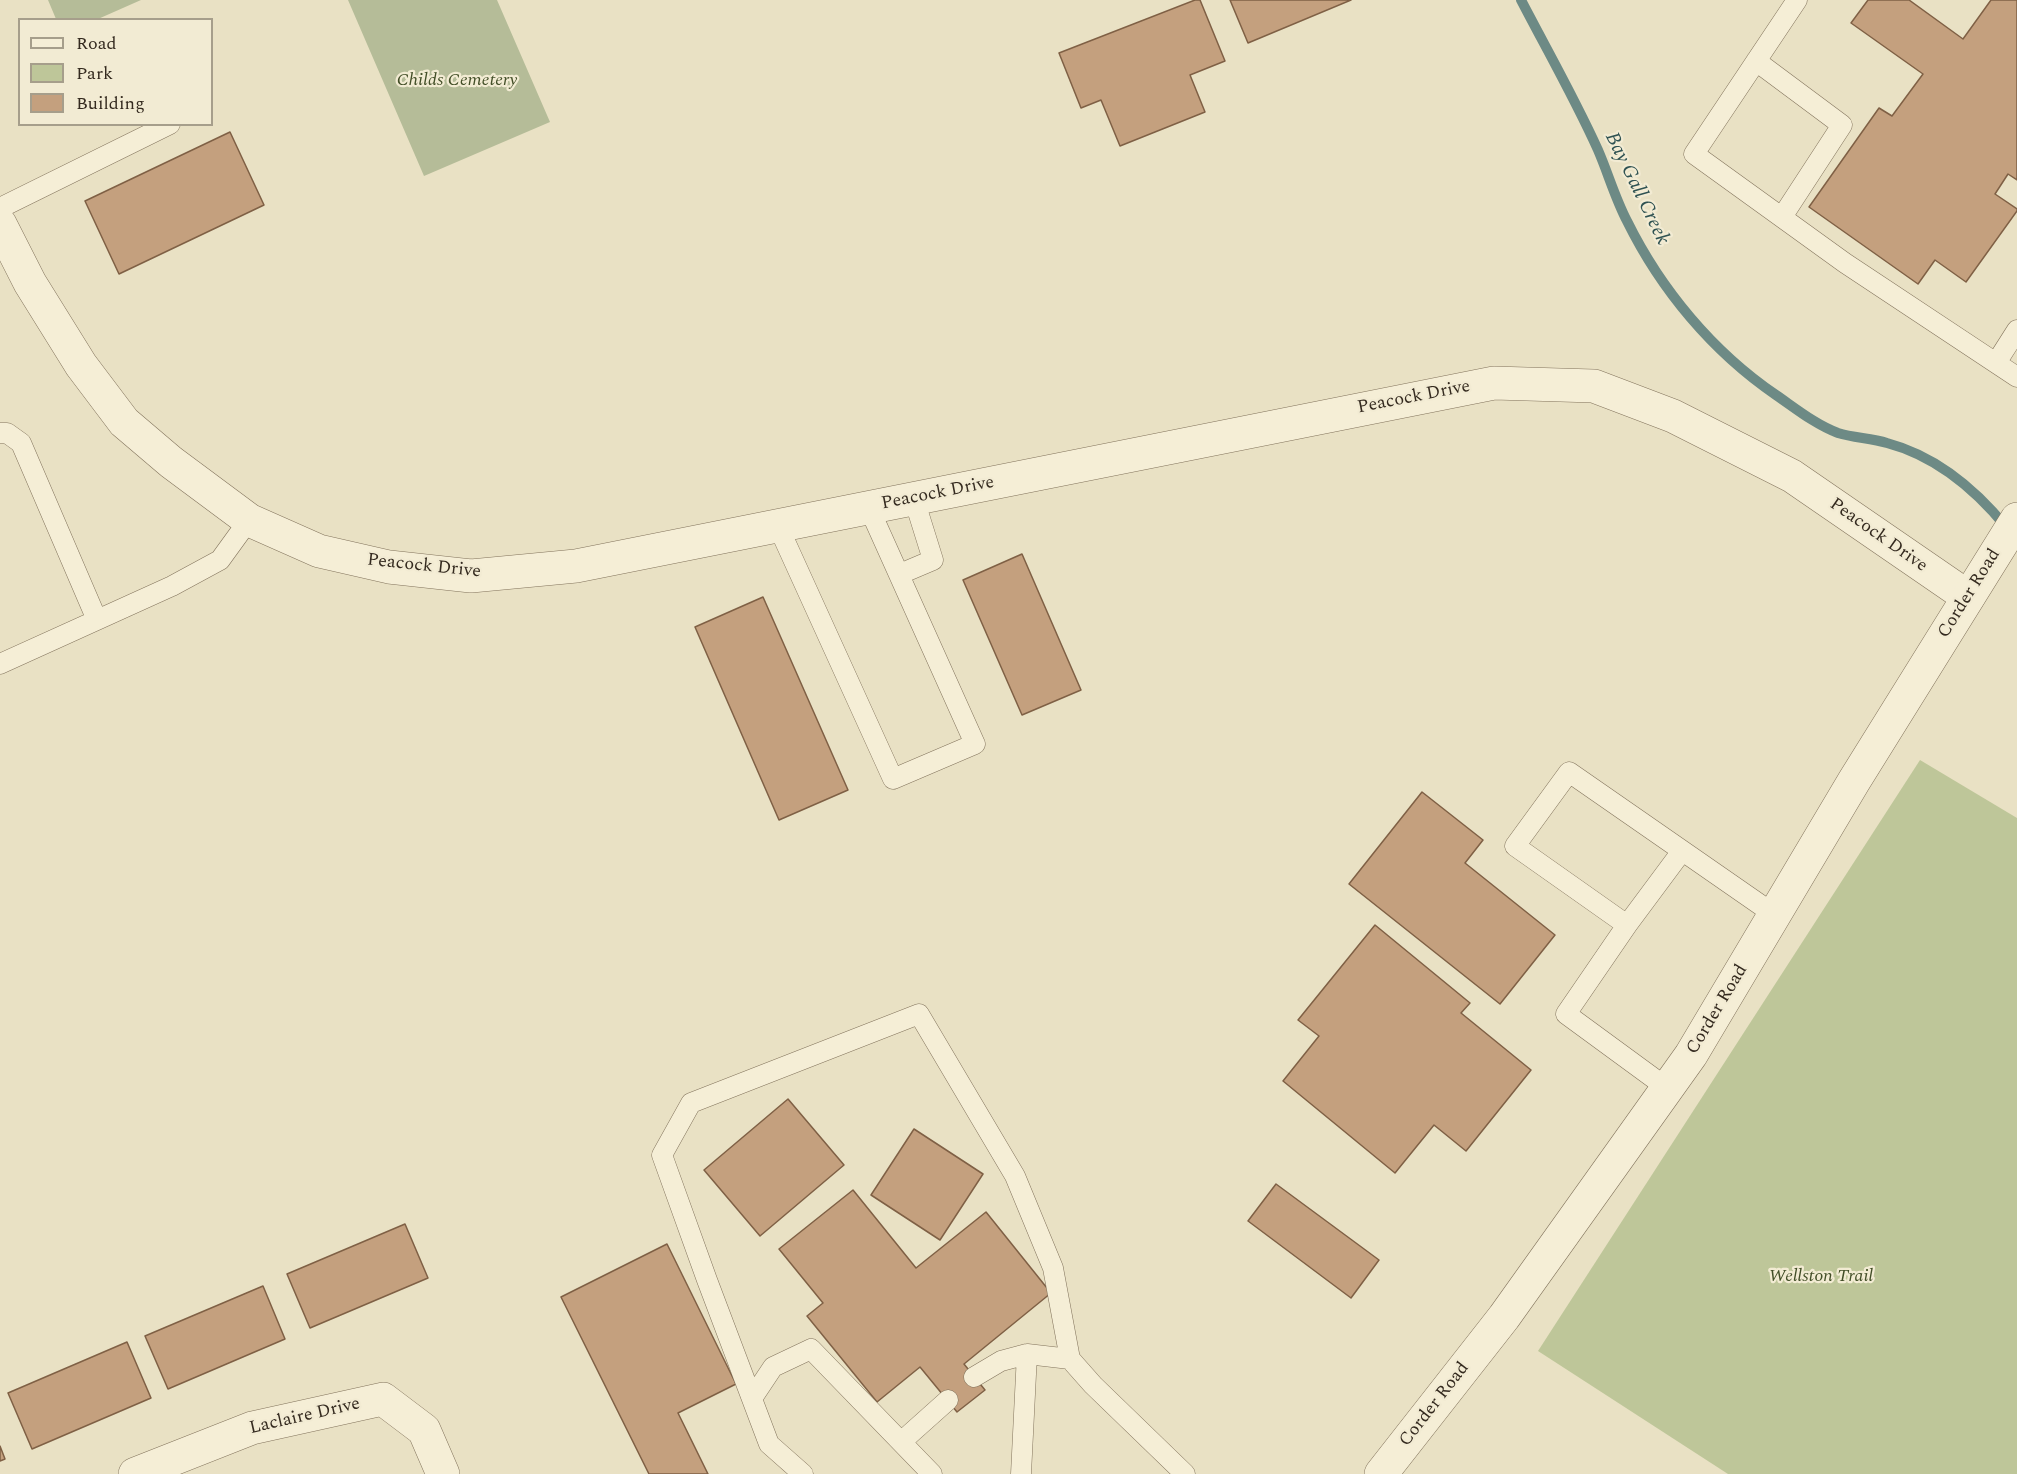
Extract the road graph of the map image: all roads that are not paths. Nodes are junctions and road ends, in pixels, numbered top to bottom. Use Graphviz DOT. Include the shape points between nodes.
graph roads {
  1 [pos="1797,0"];
  2 [pos="1756,61"];
  3 [pos="166,126"];
  4 [pos="0,208"];
  5 [pos="1782,218"];
  6 [pos="0,224"];
  7 [pos="2017,330"];
  8 [pos="1996,363"];
  9 [pos="2017,377"];
  10 [pos="0,433"];
  11 [pos="914,499"];
  12 [pos="869,507"];
  13 [pos="2017,519"];
  14 [pos="249,520"];
  15 [pos="778,526"];
  16 [pos="900,574"];
  17 [pos="1968,597"];
  18 [pos="97,620"];
  19 [pos="0,664"];
  20 [pos="1682,851"];
  21 [pos="1775,915"];
  22 [pos="1628,925"];
  23 [pos="1667,1088"];
  24 [pos="1027,1354"];
  25 [pos="1070,1359"];
  26 [pos="974,1377"];
  27 [pos="753,1397"];
  28 [pos="948,1400"];
  29 [pos="901,1442"];
  30 [pos="135,1474"];
  31 [pos="443,1474"];
  32 [pos="803,1474"];
  33 [pos="932,1474"];
  34 [pos="1021,1474"];
  35 [pos="1185,1474"];
  36 [pos="1381,1474"];
  1 -- 2 [label="lane"];
  2 -- 5 [label="lane" via="1842,125"];
  2 -- 5 [label="lane" via="1694,154"];
  3 -- 4 [label="lane"];
  5 -- 8 [label="lane"];
  6 -- 14 [label="street, Peacock Drive" via="30,283 81,365 124,422"];
  7 -- 8 [label="lane"];
  8 -- 9 [label="lane"];
  10 -- 18 [label="lane" via="7,433 21,443"];
  11 -- 12 [label="street, Peacock Drive"];
  11 -- 16 [label="lane" via="933,560"];
  11 -- 17 [label="street, Peacock Drive" via="1494,383 1594,386 1673,416 1792,476"];
  12 -- 15 [label="street, Peacock Drive"];
  12 -- 16 [label="lane"];
  13 -- 17 [label="street, Corder Road"];
  14 -- 15 [label="street, Peacock Drive" via="319,551 389,567 471,576 576,566"];
  14 -- 18 [label="lane" via="220,561"];
  15 -- 16 [label="lane" via="893,779 975,744"];
  17 -- 21 [label="street, Corder Road"];
  18 -- 19 [label="lane"];
  20 -- 21 [label="lane"];
  20 -- 22 [label="lane"];
  20 -- 22 [label="lane" via="1569,772 1515,846"];
  21 -- 23 [label="street, Corder Road"];
  22 -- 23 [label="lane" via="1566,1014"];
  23 -- 36 [label="street, Corder Road" via="1504,1317"];
  24 -- 25 [label="lane"];
  24 -- 26 [label="lane" via="1001,1361"];
  24 -- 34 [label="lane"];
  25 -- 27 [label="lane" via="1053,1268 1015,1176 919,1014 691,1103 662,1155"];
  25 -- 35 [label="lane"];
  27 -- 29 [label="lane" via="773,1367 811,1349"];
  27 -- 32 [label="lane" via="769,1443"];
  28 -- 29 [label="lane"];
  29 -- 33 [label="lane"];
  30 -- 31 [label="street, Laclaire Drive" via="252,1428 383,1399 424,1430"];
}
